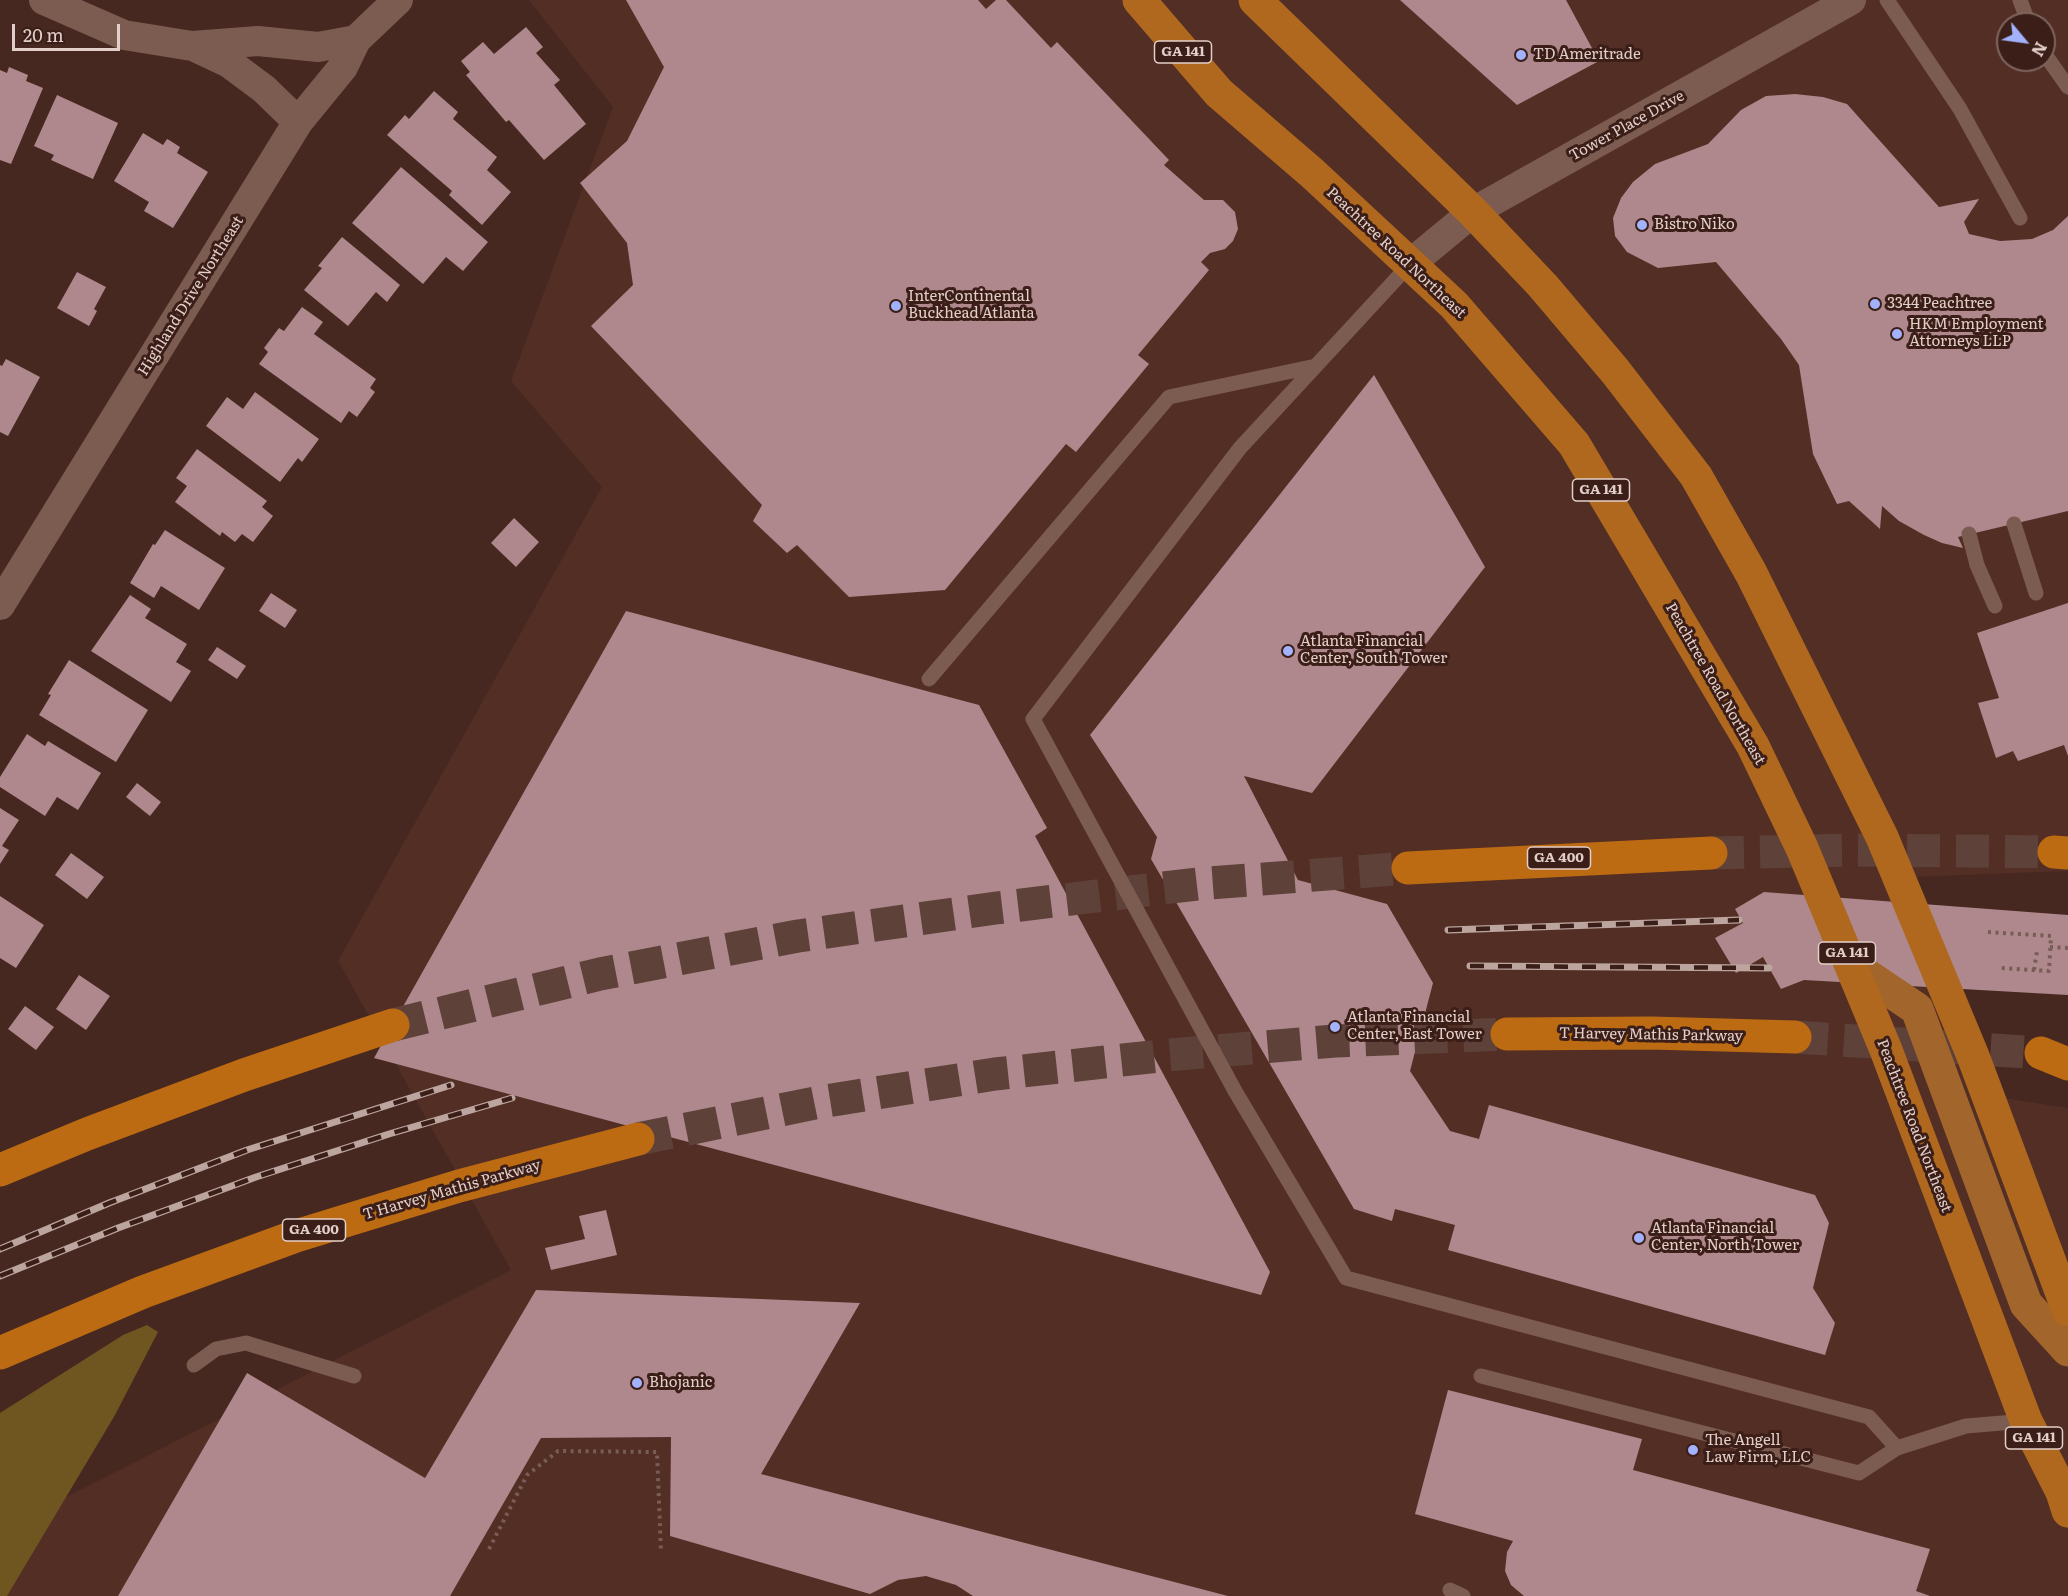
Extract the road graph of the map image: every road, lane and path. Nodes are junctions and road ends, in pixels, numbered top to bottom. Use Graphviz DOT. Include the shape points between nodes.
graph roads {
  1 [pos="44,0"];
  2 [pos="398,0"];
  3 [pos="1139,0"];
  4 [pos="1255,0"];
  5 [pos="1851,0"];
  6 [pos="1887,0"];
  7 [pos="356,40"];
  8 [pos="192,46"];
  9 [pos="2056,70"];
  10 [pos="2068,87"];
  11 [pos="298,122"];
  12 [pos="1473,212"];
  13 [pos="2020,218"];
  14 [pos="1410,264"];
  15 [pos="1316,366"];
  16 [pos="2014,524"];
  17 [pos="1969,534"];
  18 [pos="2036,592"];
  19 [pos="0,605"];
  20 [pos="1995,606"];
  21 [pos="929,679"];
  22 [pos="1711,853"];
  23 [pos="1408,868"];
  24 [pos="1988,932"];
  25 [pos="2050,947"];
  26 [pos="2068,948"];
  27 [pos="2037,951"];
  28 [pos="1853,966"];
  29 [pos="2001,968"];
  30 [pos="2034,970"];
  31 [pos="393,1025"];
  32 [pos="1507,1034"];
  33 [pos="1795,1037"];
  34 [pos="638,1139"];
  35 [pos="0,1170"];
  36 [pos="2068,1310"];
  37 [pos="2068,1350"];
  38 [pos="0,1353"];
  39 [pos="194,1365"];
  40 [pos="354,1376"];
  41 [pos="1481,1376"];
  42 [pos="2026,1421"];
  43 [pos="1897,1448"];
  44 [pos="2068,1511"];
  45 [pos="489,1549"];
  46 [pos="661,1551"];
  1 -- 8 [label="street" via="124,35"];
  2 -- 7 [label="street, Highland Drive Northeast"];
  3 -- 14 [label="highway, Peachtree Road Northeast / GA 141" via="1219,93"];
  4 -- 12 [label="highway"];
  5 -- 12 [label="street, Tower Place Drive"];
  6 -- 13 [label="lane" via="1960,109"];
  7 -- 8 [label="street" via="318,47 258,41"];
  7 -- 11 [label="street, Highland Drive Northeast" via="343,67"];
  8 -- 11 [label="street" via="229,63"];
  9 -- 10 [label="lane"];
  11 -- 19 [label="street, Highland Drive Northeast"];
  12 -- 14 [label="street, Tower Place Drive"];
  12 -- 36 [label="highway" via="1543,286 1696,476 1751,573 1855,779 1926,938"];
  14 -- 15 [label="lane"];
  14 -- 28 [label="highway, Peachtree Road Northeast / GA 141" via="1454,305 1574,444 1753,746"];
  15 -- 21 [label="lane" via="1169,396"];
  15 -- 43 [label="lane" via="1240,448 1033,719 1235,1091 1346,1278 1869,1417"];
  16 -- 18 [label="lane"];
  17 -- 20 [label="lane" via="1977,565"];
  22 -- 23 [label="highway, GA 400"];
  24 -- 25 [label="path" via="2051,936"];
  25 -- 26 [label="path"];
  25 -- 30 [label="path" via="2049,971"];
  27 -- 30 [label="path"];
  28 -- 37 [label="main road" via="1917,1009 2026,1304"];
  28 -- 42 [label="highway, Peachtree Road Northeast / GA 141"];
  29 -- 30 [label="path"];
  31 -- 35 [label="highway" via="221,1084"];
  32 -- 33 [label="highway, T Harvey Mathis Parkway"];
  34 -- 38 [label="highway, T Harvey Mathis Parkway / GA 400" via="459,1186 296,1236 143,1292"];
  39 -- 40 [label="lane" via="216,1349 246,1343"];
  41 -- 43 [label="lane" via="1859,1473"];
  42 -- 43 [label="lane" via="1966,1426"];
  42 -- 44 [label="highway, Peachtree Road Northeast / GA 141"];
  45 -- 46 [label="path" via="527,1474 558,1451 657,1452"];
}
